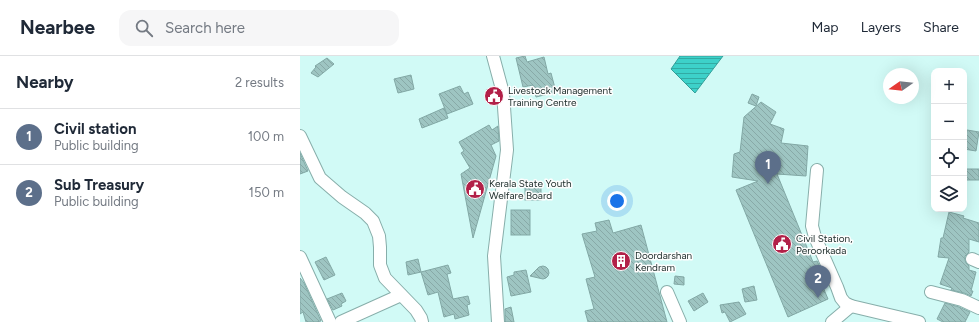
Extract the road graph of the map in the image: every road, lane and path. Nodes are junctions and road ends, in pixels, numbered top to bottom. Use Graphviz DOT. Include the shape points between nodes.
graph roads {
  1 [pos="493,56"];
  2 [pos="300,136"];
  3 [pos="817,170"];
  4 [pos="301,260"];
  5 [pos="667,292"];
  6 [pos="931,292"];
  7 [pos="401,295"];
  8 [pos="852,306"];
  9 [pos="979,308"];
  10 [pos="330,322"];
  11 [pos="341,322"];
  12 [pos="422,322"];
  13 [pos="498,322"];
  14 [pos="680,322"];
  15 [pos="832,322"];
  16 [pos="919,322"];
  1 -- 13 [label="street" via="503,93 507,150 494,256"];
  2 -- 7 [label="street" via="320,178 373,221 379,236 380,265 385,278"];
  3 -- 8 [label="street" via="812,226 841,298"];
  4 -- 10 [label="street"];
  5 -- 14 [label="street"];
  6 -- 9 [label="street" via="962,300"];
  7 -- 11 [label="street"];
  7 -- 12 [label="street" via="416,310"];
  8 -- 15 [label="street"];
  8 -- 16 [label="street"];
}
